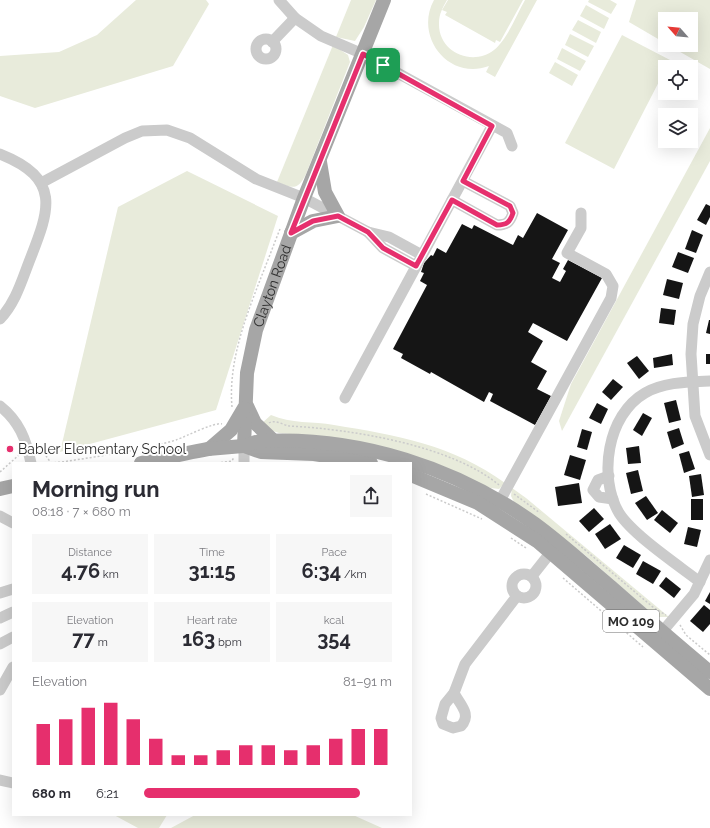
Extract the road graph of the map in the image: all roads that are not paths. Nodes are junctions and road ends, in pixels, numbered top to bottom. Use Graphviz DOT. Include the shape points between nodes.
graph roads {
  1 [pos="279,0"];
  2 [pos="384,0"];
  3 [pos="295,18"];
  4 [pos="272,42"];
  5 [pos="363,54"];
  6 [pos="492,126"];
  7 [pos="512,146"];
  8 [pos="0,154"];
  9 [pos="319,161"];
  10 [pos="463,181"];
  11 [pos="41,183"];
  12 [pos="304,198"];
  13 [pos="452,200"];
  14 [pos="581,213"];
  15 [pos="338,216"];
  16 [pos="368,232"];
  17 [pos="291,233"];
  18 [pos="422,255"];
  19 [pos="416,266"];
  20 [pos="710,272"];
  21 [pos="0,319"];
  22 [pos="710,381"];
  23 [pos="692,382"];
  24 [pos="345,398"];
  25 [pos="246,404"];
  26 [pos="0,406"];
  27 [pos="274,441"];
  28 [pos="244,446"];
  29 [pos="209,449"];
  30 [pos="710,455"];
  31 [pos="31,462"];
  32 [pos="146,462"];
  33 [pos="244,462"];
  34 [pos="366,462"];
  35 [pos="411,462"];
  36 [pos="412,462"];
  37 [pos="412,475"];
  38 [pos="609,476"];
  39 [pos="12,486"];
  40 [pos="0,489"];
  41 [pos="613,499"];
  42 [pos="497,507"];
  43 [pos="0,516"];
  44 [pos="12,522"];
  45 [pos="551,552"];
  46 [pos="573,554"];
  47 [pos="710,560"];
  48 [pos="532,576"];
  49 [pos="700,582"];
  50 [pos="12,589"];
  51 [pos="0,593"];
  52 [pos="516,596"];
  53 [pos="12,612"];
  54 [pos="0,618"];
  55 [pos="662,632"];
  56 [pos="12,638"];
  57 [pos="0,644"];
  58 [pos="12,669"];
  59 [pos="710,672"];
  60 [pos="710,689"];
  61 [pos="0,690"];
  62 [pos="454,693"];
  63 [pos="0,780"];
  64 [pos="12,783"];
  1 -- 3 [label="street"];
  2 -- 5 [label="main road, Clayton Road"];
  3 -- 4 [label="street"];
  3 -- 5 [label="street" via="321,36"];
  5 -- 6 [label="street"];
  5 -- 9 [label="main road, Clayton Road"];
  6 -- 7 [label="street" via="507,133"];
  6 -- 10 [label="street"];
  8 -- 11 [label="street" via="25,166"];
  9 -- 12 [label="main road, Clayton Road"];
  9 -- 15 [label="main road" via="325,192"];
  10 -- 13 [label="street"];
  10 -- 13 [label="street" via="510,206 513,213 510,221 504,225 497,225"];
  11 -- 12 [label="street" via="125,138 142,131 156,130 183,135 256,178"];
  11 -- 21 [label="street" via="46,198 46,218 13,303"];
  12 -- 15 [label="street"];
  12 -- 17 [label="main road, Clayton Road"];
  13 -- 18 [label="street"];
  14 -- 42 [label="street" via="581,228 567,253 606,274 613,286 610,298"];
  15 -- 16 [label="street"];
  15 -- 17 [label="main road" via="313,221"];
  16 -- 18 [label="street" via="389,237"];
  16 -- 19 [label="street" via="383,248"];
  17 -- 25 [label="main road, Clayton Road" via="252,344 247,373"];
  18 -- 19 [label="street"];
  19 -- 24 [label="street"];
  20 -- 23 [label="street" via="700,296 693,324"];
  22 -- 23 [label="street"];
  23 -- 30 [label="street" via="695,416"];
  23 -- 38 [label="street" via="657,387 644,394 627,410 615,429 610,444"];
  25 -- 27 [label="main road" via="255,423"];
  25 -- 28 [label="main road, Clayton Road"];
  25 -- 29 [label="main road" via="231,430"];
  26 -- 31 [label="street" via="16,420 22,431"];
  27 -- 28 [label="main road, MO 109" via="260,441"];
  27 -- 35 [label="main road, MO 109" via="338,444"];
  28 -- 29 [label="main road, MO 109"];
  28 -- 33 [label="street"];
  28 -- 34 [label="main road, MO 109" via="261,452 314,454"];
  29 -- 32 [label="main road, MO 109"];
  36 -- 42 [label="main road, MO 109" via="441,472"];
  37 -- 42 [label="main road, MO 109"];
  38 -- 41 [label="street"];
  38 -- 41 [label="street" via="598,480 593,490 599,497"];
  39 -- 40 [label="main road"];
  41 -- 49 [label="street" via="619,513 636,532"];
  42 -- 45 [label="main road, MO 109"];
  42 -- 46 [label="main road, MO 109" via="536,524"];
  43 -- 44 [label="street"];
  45 -- 46 [label="main road"];
  45 -- 48 [label="street"];
  45 -- 60 [label="main road, MO 109"];
  46 -- 55 [label="main road, MO 109"];
  47 -- 49 [label="street"];
  48 -- 52 [label="street" via="524,574 516,577 512,582"];
  48 -- 52 [label="street" via="537,586 534,594 527,598"];
  49 -- 55 [label="street"];
  50 -- 51 [label="street"];
  52 -- 62 [label="street" via="465,664"];
  53 -- 54 [label="street"];
  55 -- 59 [label="main road, MO 109"];
  56 -- 57 [label="street"];
  58 -- 61 [label="street"];
  63 -- 64 [label="street"];
}
